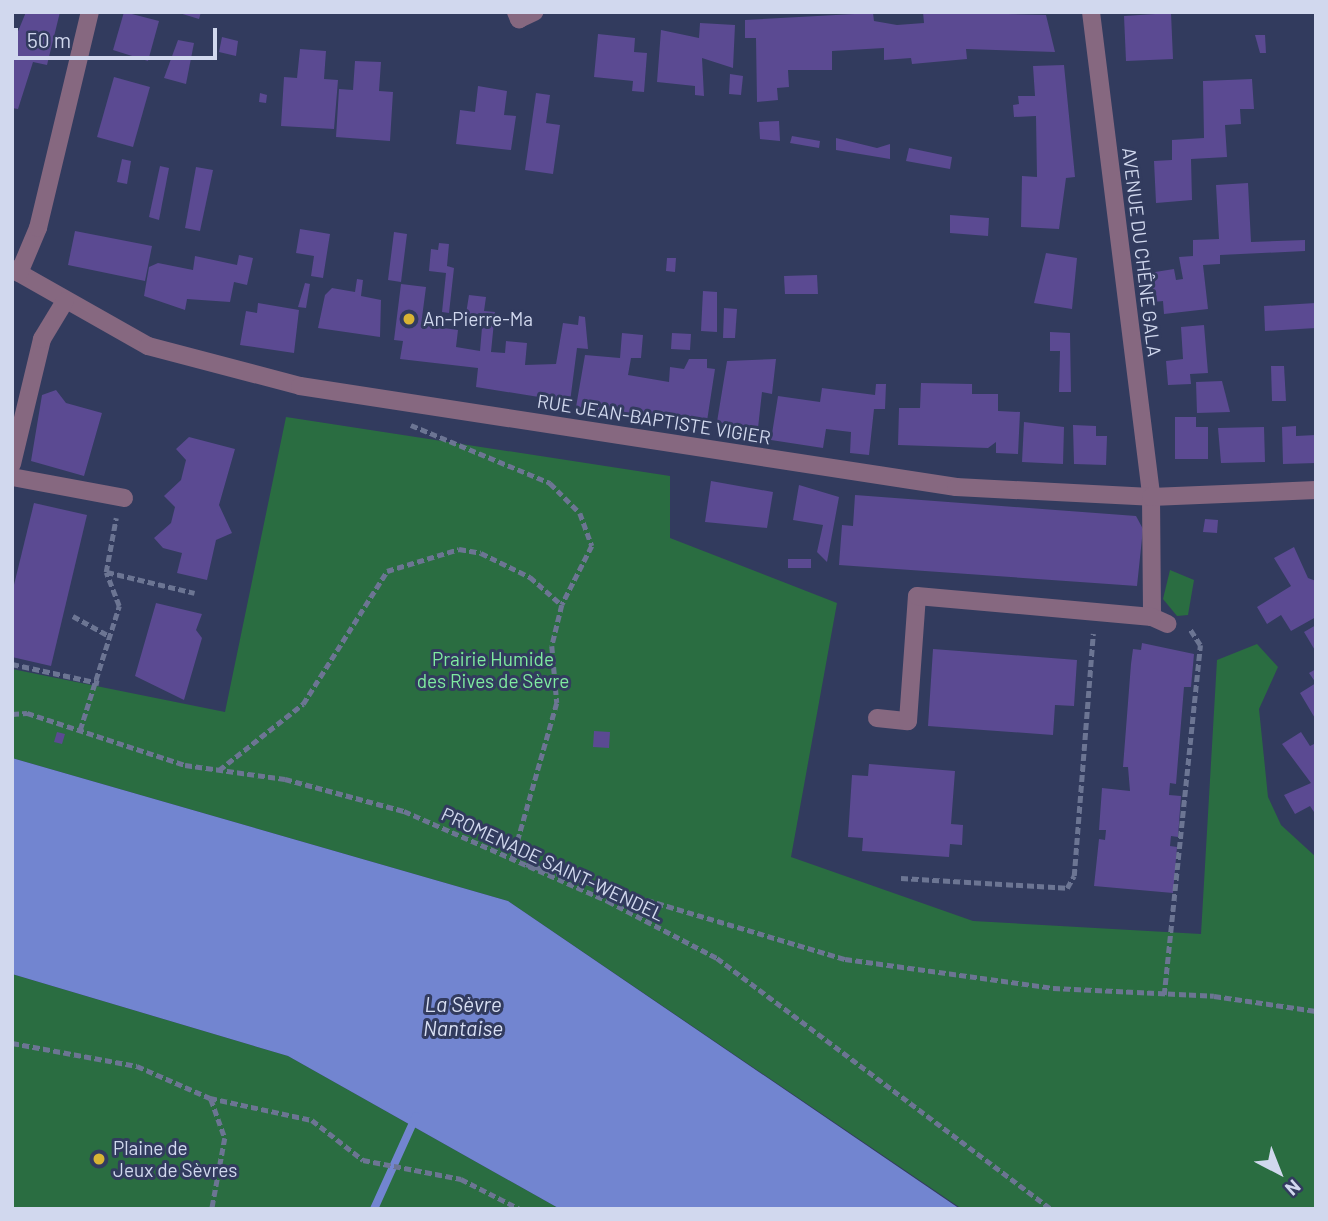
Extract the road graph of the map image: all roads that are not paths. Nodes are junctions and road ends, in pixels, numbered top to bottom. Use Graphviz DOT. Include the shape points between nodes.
graph roads {
  1 [pos="90,12"];
  2 [pos="516,12"];
  3 [pos="534,12"];
  4 [pos="1091,12"];
  5 [pos="16,271"];
  6 [pos="65,301"];
  7 [pos="12,464"];
  8 [pos="12,477"];
  9 [pos="1316,490"];
  10 [pos="121,497"];
  11 [pos="1151,497"];
  12 [pos="877,718"];
  1 -- 5 [label="street" via="38,228"];
  2 -- 3 [label="street" via="519,19"];
  4 -- 11 [label="street, AVENUE DU CHÊNE GALA"];
  5 -- 6 [label="street, RUE JEAN-BAPTISTE VIGIER"];
  6 -- 7 [label="street" via="42,339"];
  6 -- 11 [label="street, RUE JEAN-BAPTISTE VIGIER" via="148,346 190,361 411,403 957,487"];
  8 -- 10 [label="street"];
  9 -- 11 [label="street, RUE JEAN-BAPTISTE VIGIER"];
  11 -- 12 [label="street, AVENUE DU CHÊNE GALA" via="1160,621 917,596 908,721"];
}
